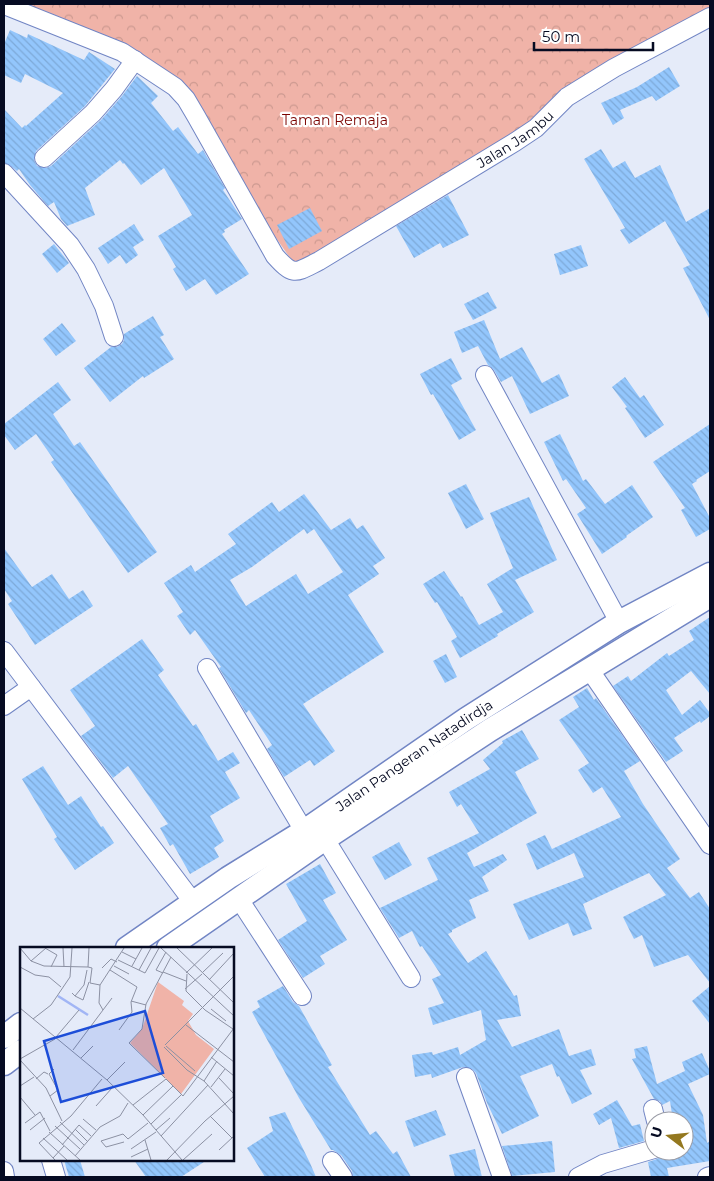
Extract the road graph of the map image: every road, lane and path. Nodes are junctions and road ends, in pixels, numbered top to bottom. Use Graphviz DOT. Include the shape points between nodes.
graph roads {
  1 [pos="4,5"];
  2 [pos="710,17"];
  3 [pos="135,60"];
  4 [pos="44,158"];
  5 [pos="4,173"];
  6 [pos="114,337"];
  7 [pos="485,376"];
  8 [pos="710,574"];
  9 [pos="710,596"];
  10 [pos="619,622"];
  11 [pos="576,649"];
  12 [pos="4,651"];
  13 [pos="207,668"];
  14 [pos="589,669"];
  15 [pos="30,687"];
  16 [pos="4,706"];
  17 [pos="304,831"];
  18 [pos="325,839"];
  19 [pos="710,845"];
  20 [pos="239,899"];
  21 [pos="193,902"];
  22 [pos="128,947"];
  23 [pos="169,947"];
  24 [pos="411,978"];
  25 [pos="302,996"];
  26 [pos="20,1025"];
  27 [pos="4,1037"];
  28 [pos="466,1077"];
  29 [pos="644,1152"];
  30 [pos="51,1161"];
  31 [pos="332,1161"];
  32 [pos="4,1171"];
  33 [pos="6,1177"];
  34 [pos="56,1177"];
  35 [pos="343,1177"];
  36 [pos="502,1177"];
  37 [pos="578,1177"];
  1 -- 3 [label="street" via="105,44"];
  2 -- 3 [label="street, Jalan Jambu" via="614,68 567,97 536,128 515,142 319,261 293,272 275,256 186,99 175,87"];
  3 -- 4 [label="street" via="93,113"];
  5 -- 6 [label="street" via="70,245 104,306"];
  7 -- 10 [label="street"];
  8 -- 10 [label="main road, Jalan Pangeran Natadirdja"];
  9 -- 14 [label="main road, Jalan Pangeran Natadirdja"];
  10 -- 11 [label="main road, Jalan Pangeran Natadirdja"];
  11 -- 14 [label="main road"];
  11 -- 17 [label="main road, Jalan Pangeran Natadirdja" via="466,719"];
  12 -- 15 [label="street"];
  13 -- 17 [label="street"];
  14 -- 18 [label="main road, Jalan Pangeran Natadirdja"];
  14 -- 19 [label="street"];
  15 -- 16 [label="street"];
  15 -- 21 [label="street"];
  17 -- 21 [label="main road, Jalan Pangeran Natadirdja"];
  18 -- 20 [label="main road, Jalan Pangeran Natadirdja"];
  18 -- 24 [label="street"];
  20 -- 23 [label="main road, Jalan Pangeran Natadirdja"];
  20 -- 25 [label="street"];
  21 -- 22 [label="main road, Jalan Pangeran Natadirdja"];
  26 -- 27 [label="main road"];
  28 -- 36 [label="street"];
  29 -- 37 [label="street" via="603,1164"];
  30 -- 34 [label="street"];
  31 -- 35 [label="street"];
  32 -- 33 [label="street"];
}
